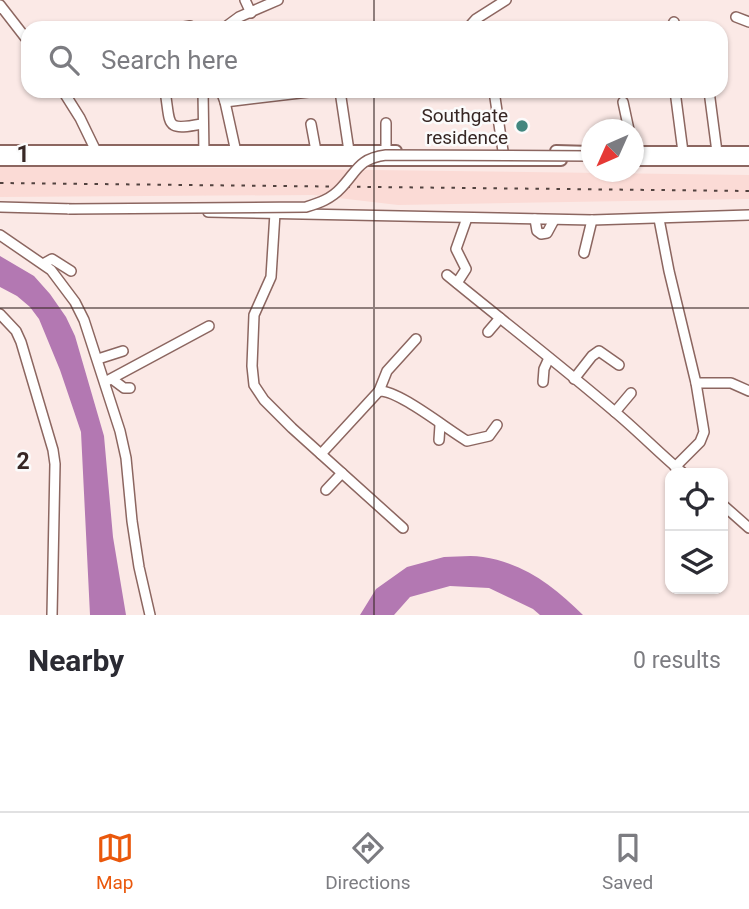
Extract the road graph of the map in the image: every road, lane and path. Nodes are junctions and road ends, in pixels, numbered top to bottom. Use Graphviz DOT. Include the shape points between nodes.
graph roads {
  1 [pos="245,0"];
  2 [pos="278,0"];
  3 [pos="506,0"];
  4 [pos="0,5"];
  5 [pos="251,13"];
  6 [pos="736,17"];
  7 [pos="234,21"];
  8 [pos="474,21"];
  9 [pos="749,22"];
  10 [pos="21,32"];
  11 [pos="67,98"];
  12 [pos="166,98"];
  13 [pos="202,98"];
  14 [pos="224,98"];
  15 [pos="258,98"];
  16 [pos="341,98"];
  17 [pos="495,98"];
  18 [pos="676,98"];
  19 [pos="710,98"];
  20 [pos="225,102"];
  21 [pos="623,102"];
  22 [pos="626,119"];
  23 [pos="386,123"];
  24 [pos="202,124"];
  25 [pos="311,124"];
  26 [pos="0,151"];
  27 [pos="96,151"];
  28 [pos="316,151"];
  29 [pos="349,151"];
  30 [pos="386,151"];
  31 [pos="503,151"];
  32 [pos="236,152"];
  33 [pos="683,152"];
  34 [pos="717,152"];
  35 [pos="749,152"];
  36 [pos="581,155"];
  37 [pos="644,155"];
  38 [pos="204,156"];
  39 [pos="581,156"];
  40 [pos="581,156"];
  41 [pos="644,156"];
  42 [pos="0,160"];
  43 [pos="749,160"];
  44 [pos="0,207"];
  45 [pos="69,209"];
  46 [pos="275,213"];
  47 [pos="749,215"];
  48 [pos="467,218"];
  49 [pos="535,219"];
  50 [pos="659,219"];
  51 [pos="554,220"];
  52 [pos="592,220"];
  53 [pos="0,235"];
  54 [pos="584,253"];
  55 [pos="43,264"];
  56 [pos="71,271"];
  57 [pos="447,275"];
  58 [pos="457,283"];
  59 [pos="0,314"];
  60 [pos="500,318"];
  61 [pos="209,326"];
  62 [pos="488,332"];
  63 [pos="416,339"];
  64 [pos="123,351"];
  65 [pos="548,358"];
  66 [pos="98,359"];
  67 [pos="619,365"];
  68 [pos="574,379"];
  69 [pos="108,381"];
  70 [pos="543,383"];
  71 [pos="696,383"];
  72 [pos="130,388"];
  73 [pos="379,391"];
  74 [pos="749,391"];
  75 [pos="631,393"];
  76 [pos="615,412"];
  77 [pos="440,425"];
  78 [pos="497,425"];
  79 [pos="439,440"];
  80 [pos="321,454"];
  81 [pos="677,468"];
  82 [pos="681,468"];
  83 [pos="342,473"];
  84 [pos="326,490"];
  85 [pos="728,509"];
  86 [pos="403,528"];
  87 [pos="749,528"];
  88 [pos="52,615"];
  89 [pos="150,615"];
  1 -- 5 [label="street"];
  2 -- 5 [label="street"];
  3 -- 8 [label="street"];
  4 -- 10 [label="street"];
  5 -- 7 [label="street"];
  6 -- 9 [label="street"];
  11 -- 27 [label="street"];
  12 -- 24 [label="street" via="173,126"];
  13 -- 24 [label="street"];
  14 -- 20 [label="street"];
  15 -- 20 [label="street"];
  16 -- 29 [label="street"];
  17 -- 31 [label="street"];
  18 -- 33 [label="street"];
  19 -- 34 [label="street"];
  20 -- 32 [label="street"];
  21 -- 22 [label="street"];
  23 -- 30 [label="street"];
  24 -- 38 [label="street"];
  25 -- 28 [label="street"];
  26 -- 27 [label="main road"];
  27 -- 38 [label="main road"];
  28 -- 29 [label="main road"];
  28 -- 32 [label="main road"];
  29 -- 30 [label="main road"];
  30 -- 31 [label="main road"];
  31 -- 36 [label="main road"];
  32 -- 38 [label="main road"];
  33 -- 34 [label="main road"];
  33 -- 37 [label="main road"];
  34 -- 35 [label="main road"];
  38 -- 39 [label="main road"];
  38 -- 42 [label="main road"];
  40 -- 45 [label="street, bridge" via="372,157 356,167 326,201 306,207"];
  41 -- 43 [label="main road"];
  44 -- 45 [label="street"];
  45 -- 46 [label="street"];
  46 -- 48 [label="street"];
  46 -- 80 [label="street" via="271,277 254,315 254,385"];
  47 -- 50 [label="street"];
  48 -- 49 [label="street"];
  48 -- 58 [label="street" via="456,250 466,269"];
  49 -- 51 [label="street"];
  49 -- 51 [label="street" via="541,234 547,233"];
  50 -- 52 [label="street"];
  50 -- 71 [label="street"];
  51 -- 52 [label="street"];
  52 -- 54 [label="street"];
  53 -- 55 [label="street"];
  55 -- 56 [label="street" via="52,259"];
  55 -- 66 [label="street" via="75,302"];
  57 -- 58 [label="street"];
  58 -- 60 [label="street"];
  59 -- 88 [label="street" via="21,342 54,450"];
  60 -- 62 [label="street"];
  60 -- 65 [label="street"];
  61 -- 69 [label="street"];
  63 -- 73 [label="street" via="387,371"];
  64 -- 66 [label="street"];
  65 -- 68 [label="street"];
  65 -- 70 [label="street"];
  66 -- 69 [label="street"];
  67 -- 68 [label="street" via="599,351"];
  68 -- 76 [label="street"];
  69 -- 72 [label="street"];
  69 -- 89 [label="street" via="127,458 132,521"];
  71 -- 74 [label="street" via="731,383"];
  71 -- 82 [label="street" via="704,432"];
  73 -- 77 [label="street" via="397,396"];
  73 -- 80 [label="street"];
  75 -- 76 [label="street"];
  76 -- 81 [label="street"];
  77 -- 78 [label="street" via="467,441 489,436"];
  77 -- 79 [label="street"];
  80 -- 83 [label="street"];
  83 -- 84 [label="street"];
  83 -- 86 [label="street"];
  85 -- 87 [label="street"];
}
